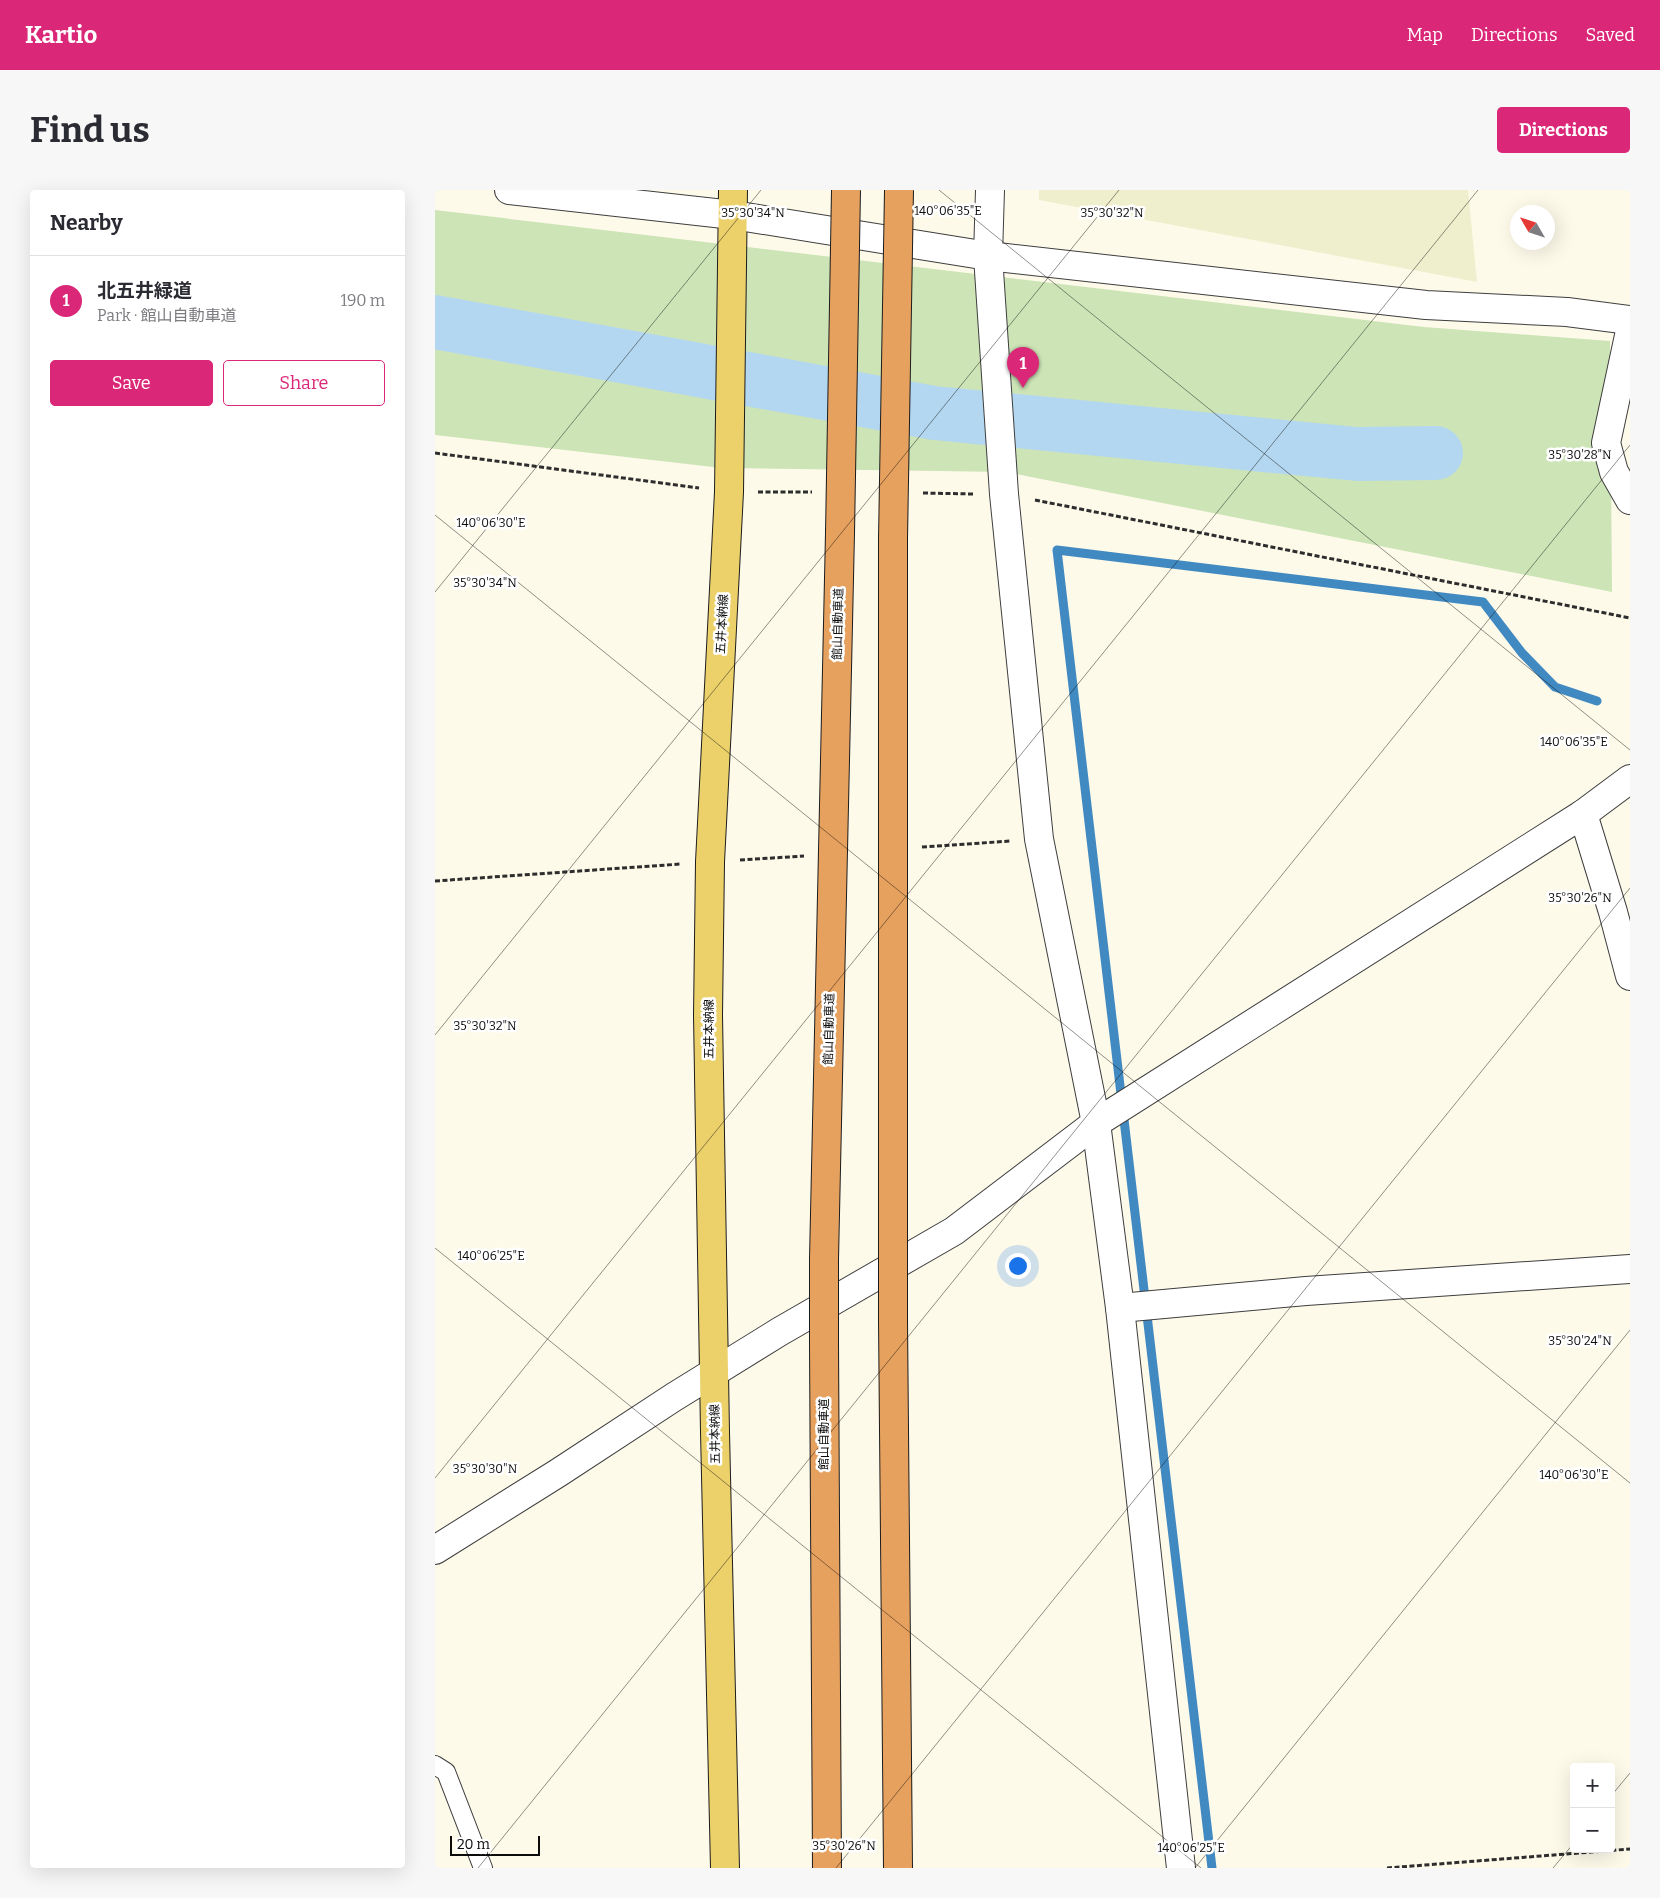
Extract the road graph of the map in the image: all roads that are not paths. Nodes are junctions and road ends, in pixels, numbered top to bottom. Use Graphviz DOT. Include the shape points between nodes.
graph roads {
  1 [pos="509,190"];
  2 [pos="846,190"];
  3 [pos="899,190"];
  4 [pos="990,190"];
  5 [pos="733,202"];
  6 [pos="988,256"];
  7 [pos="1630,320"];
  8 [pos="1630,331"];
  9 [pos="1618,440"];
  10 [pos="1630,500"];
  11 [pos="1630,779"];
  12 [pos="1583,814"];
  13 [pos="1630,976"];
  14 [pos="1096,1123"];
  15 [pos="1630,1269"];
  16 [pos="1120,1308"];
  17 [pos="714,1372"];
  18 [pos="435,1550"];
  19 [pos="435,1765"];
  20 [pos="483,1868"];
  21 [pos="725,1868"];
  22 [pos="827,1868"];
  23 [pos="898,1868"];
  24 [pos="1181,1868"];
  1 -- 5 [label="street"];
  2 -- 22 [label="highway, 館山自動車道, bridge" via="824,1259"];
  3 -- 23 [label="highway, bridge" via="893,539 893,1320"];
  4 -- 6 [label="street"];
  5 -- 6 [label="street"];
  5 -- 17 [label="main road, 五井本納線" via="729,492 711,862 708,1015"];
  6 -- 7 [label="street" via="1426,305 1567,312"];
  6 -- 14 [label="street" via="1004,494 1039,839"];
  8 -- 9 [label="street"];
  9 -- 10 [label="street" via="1614,472"];
  11 -- 12 [label="street"];
  12 -- 13 [label="street"];
  12 -- 14 [label="street"];
  14 -- 16 [label="street"];
  14 -- 17 [label="street" via="954,1231"];
  15 -- 16 [label="street" via="1306,1291"];
  16 -- 24 [label="street"];
  17 -- 18 [label="street"];
  17 -- 21 [label="main road, 五井本納線"];
  19 -- 20 [label="lane" via="446,1772"];
}
